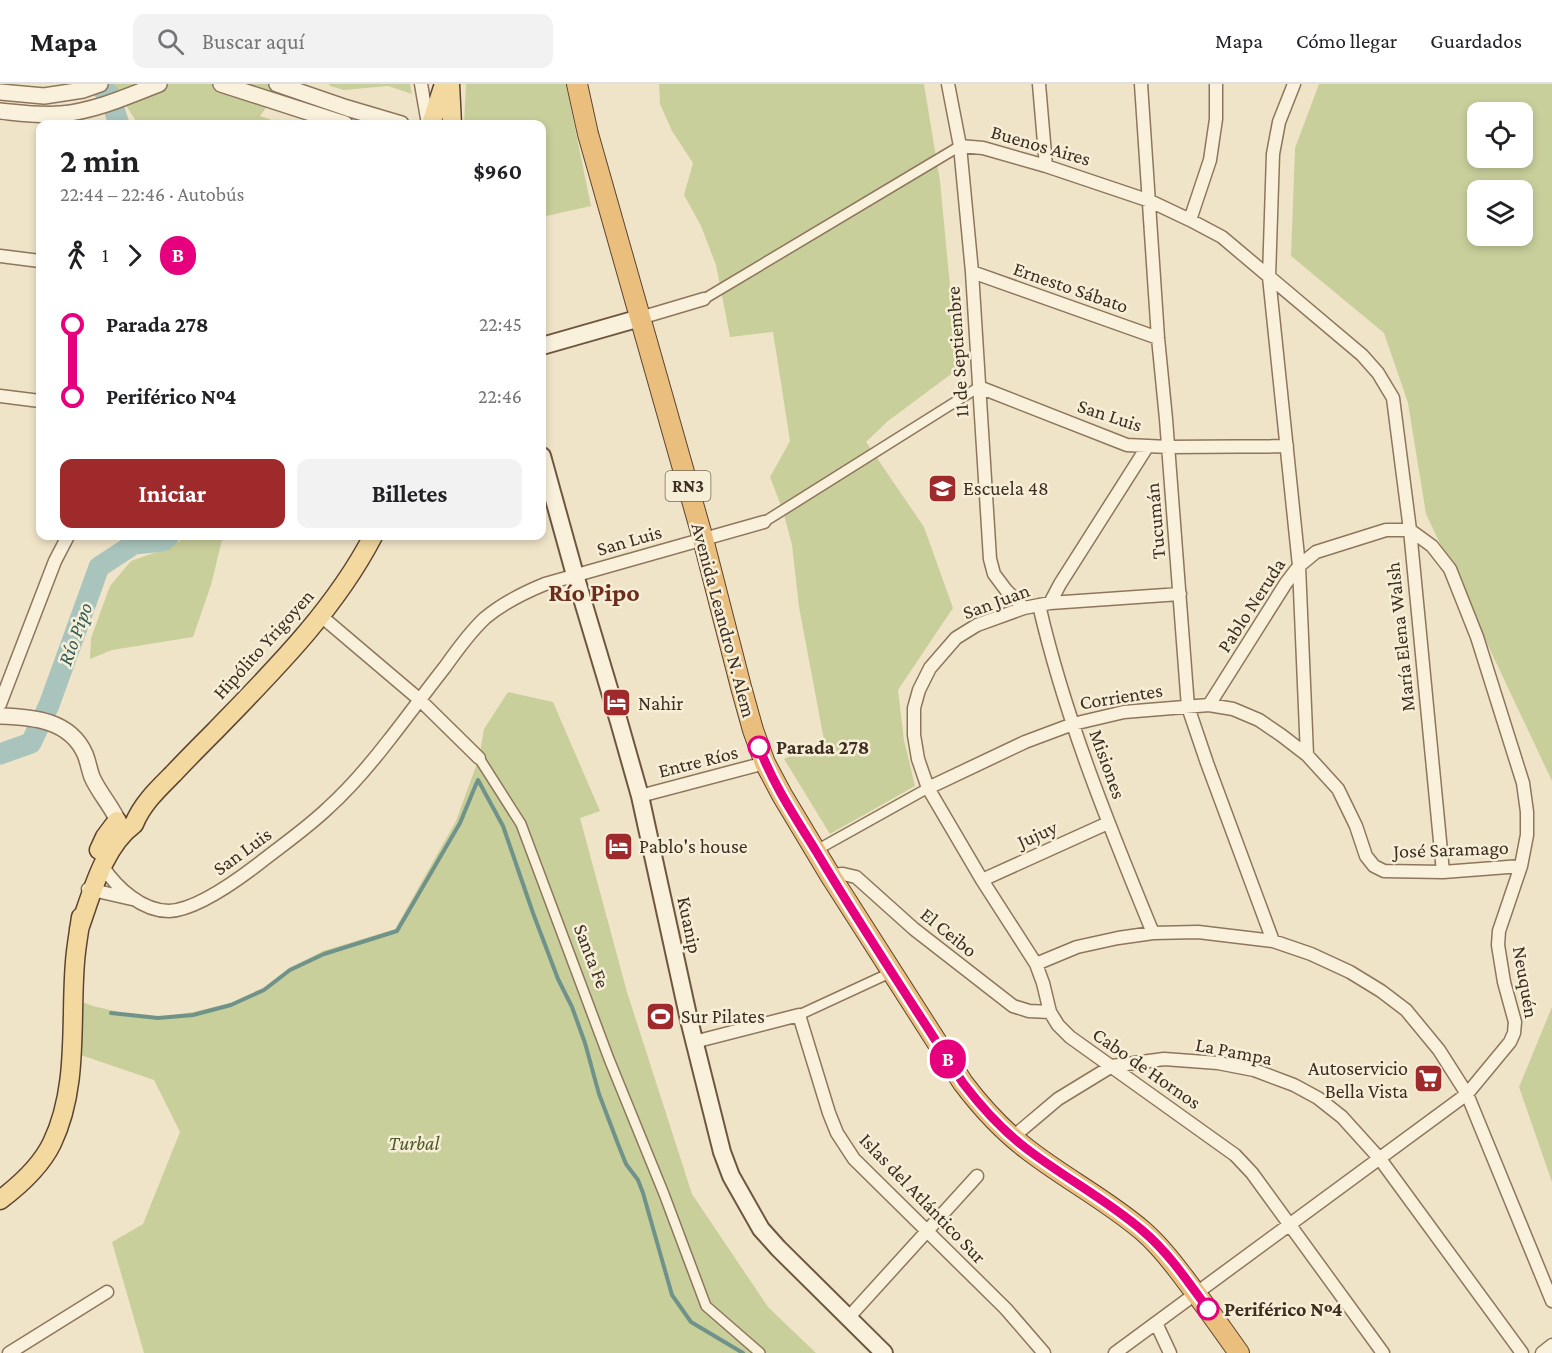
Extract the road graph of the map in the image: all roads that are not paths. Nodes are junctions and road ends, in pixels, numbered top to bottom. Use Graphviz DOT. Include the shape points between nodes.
graph roads {
  1 [pos="100,84"];
  2 [pos="159,84"];
  3 [pos="221,84"];
  4 [pos="277,84"];
  5 [pos="421,84"];
  6 [pos="444,84"];
  7 [pos="450,84"];
  8 [pos="577,84"];
  9 [pos="948,84"];
  10 [pos="1039,84"];
  11 [pos="1141,84"];
  12 [pos="1216,84"];
  13 [pos="1294,84"];
  14 [pos="0,92"];
  15 [pos="0,111"];
  16 [pos="333,120"];
  17 [pos="388,120"];
  18 [pos="429,120"];
  19 [pos="431,120"];
  20 [pos="452,120"];
  21 [pos="960,146"];
  22 [pos="1046,166"];
  23 [pos="1150,201"];
  24 [pos="1190,220"];
  25 [pos="0,256"];
  26 [pos="36,260"];
  27 [pos="972,273"];
  28 [pos="1269,276"];
  29 [pos="704,299"];
  30 [pos="640,318"];
  31 [pos="1158,338"];
  32 [pos="546,345"];
  33 [pos="979,387"];
  34 [pos="0,396"];
  35 [pos="1393,398"];
  36 [pos="36,400"];
  37 [pos="1287,446"];
  38 [pos="1147,447"];
  39 [pos="1168,447"];
  40 [pos="546,471"];
  41 [pos="764,522"];
  42 [pos="1410,530"];
  43 [pos="703,539"];
  44 [pos="66,540"];
  45 [pos="371,540"];
  46 [pos="1299,566"];
  47 [pos="575,576"];
  48 [pos="1180,594"];
  49 [pos="1044,604"];
  50 [pos="1024,608"];
  51 [pos="321,616"];
  52 [pos="420,700"];
  53 [pos="0,704"];
  54 [pos="1209,705"];
  55 [pos="1188,707"];
  56 [pos="8,717"];
  57 [pos="1073,724"];
  58 [pos="1307,755"];
  59 [pos="479,758"];
  60 [pos="765,763"];
  61 [pos="928,788"];
  62 [pos="639,796"];
  63 [pos="125,816"];
  64 [pos="1108,823"];
  65 [pos="815,851"];
  66 [pos="1521,866"];
  67 [pos="103,867"];
  68 [pos="1384,871"];
  69 [pos="1443,872"];
  70 [pos="830,875"];
  71 [pos="982,880"];
  72 [pos="89,889"];
  73 [pos="136,900"];
  74 [pos="1153,933"];
  75 [pos="1273,941"];
  76 [pos="1036,964"];
  77 [pos="892,972"];
  78 [pos="1050,1012"];
  79 [pos="799,1015"];
  80 [pos="694,1042"];
  81 [pos="1112,1066"];
  82 [pos="1467,1094"];
  83 [pos="1013,1137"];
  84 [pos="1380,1159"];
  85 [pos="977,1176"];
  86 [pos="0,1200"];
  87 [pos="1290,1225"];
  88 [pos="927,1232"];
  89 [pos="107,1292"];
  90 [pos="1196,1293"];
  91 [pos="1552,1301"];
  92 [pos="849,1317"];
  93 [pos="1156,1323"];
  94 [pos="1552,1345"];
  95 [pos="9,1353"];
  96 [pos="760,1353"];
  97 [pos="884,1353"];
  98 [pos="1044,1353"];
  99 [pos="1115,1353"];
  100 [pos="1170,1353"];
  101 [pos="1239,1353"];
  102 [pos="1383,1353"];
  103 [pos="1522,1353"];
  104 [pos="1542,1353"];
  1 -- 14 [label="street" via="44,96"];
  2 -- 15 [label="street" via="99,106 63,114"];
  3 -- 16 [label="street"];
  4 -- 17 [label="street"];
  5 -- 18 [label="street"];
  6 -- 19 [label="main road"];
  7 -- 20 [label="main road"];
  8 -- 30 [label="highway, Avenida Leandro N. Alem / RN3"];
  9 -- 21 [label="street, 11 de Septiembre"];
  10 -- 22 [label="street"];
  11 -- 23 [label="street, Tucumán"];
  12 -- 24 [label="street" via="1210,160"];
  13 -- 28 [label="street" via="1272,154"];
  21 -- 22 [label="street, Buenos Aires" via="984,148"];
  21 -- 27 [label="street, 11 de Septiembre"];
  21 -- 29 [label="street, Buenos Aires"];
  22 -- 23 [label="street, Buenos Aires"];
  23 -- 24 [label="street, Buenos Aires"];
  23 -- 31 [label="street, Tucumán"];
  24 -- 28 [label="street, Buenos Aires" via="1222,237"];
  25 -- 26 [label="street"];
  27 -- 31 [label="street, Ernesto Sábato"];
  27 -- 33 [label="street, 11 de Septiembre"];
  28 -- 35 [label="street, Buenos Aires" via="1362,355"];
  28 -- 37 [label="street"];
  29 -- 30 [label="street, Buenos Aires"];
  30 -- 32 [label="main road, Buenos Aires"];
  30 -- 43 [label="highway, Avenida Leandro N. Alem / RN3"];
  31 -- 39 [label="street, Tucumán"];
  33 -- 38 [label="street, San Luis" via="1127,445"];
  33 -- 41 [label="street, San Luis"];
  33 -- 50 [label="street, 11 de Septiembre" via="990,558 994,574"];
  34 -- 36 [label="street"];
  35 -- 42 [label="street, María Elena Walsh"];
  37 -- 39 [label="street, San Luis"];
  37 -- 46 [label="street"];
  38 -- 39 [label="street, San Luis"];
  38 -- 49 [label="street"];
  39 -- 48 [label="street, Tucumán"];
  40 -- 47 [label="main road, Kuanip"];
  41 -- 43 [label="street, San Luis"];
  42 -- 46 [label="street, Pablo Neruda" via="1386,530 1316,552"];
  42 -- 66 [label="street, Neuquén" via="1432,546 1450,569 1477,637 1523,783 1527,835"];
  42 -- 69 [label="street, María Elena Walsh"];
  43 -- 47 [label="street, San Luis"];
  43 -- 60 [label="highway, Avenida Leandro N. Alem / RN3"];
  44 -- 53 [label="street"];
  45 -- 51 [label="main road, Hipólito Yrigoyen"];
  46 -- 54 [label="street, Pablo Neruda"];
  46 -- 58 [label="street"];
  47 -- 52 [label="street, San Luis" via="520,595 485,618"];
  47 -- 62 [label="main road, Kuanip"];
  48 -- 49 [label="street, San Juan"];
  48 -- 55 [label="street, Tucumán"];
  49 -- 50 [label="street, San Juan"];
  49 -- 57 [label="street, Misiones" via="1044,627"];
  50 -- 61 [label="street, San Juan" via="977,625 956,638 930,668 914,708 918,759"];
  51 -- 52 [label="street, Santa Fe"];
  51 -- 63 [label="main road, Hipólito Yrigoyen" via="148,800"];
  52 -- 59 [label="street, Santa Fe"];
  52 -- 73 [label="street, San Luis" via="330,807 231,885 199,902 168,911"];
  54 -- 55 [label="street, Corrientes"];
  54 -- 58 [label="street, Corrientes" via="1233,709 1259,720"];
  55 -- 57 [label="street, Corrientes" via="1124,712"];
  55 -- 75 [label="street, Tucumán"];
  56 -- 63 [label="street" via="40,720 69,732 81,746 99,789"];
  57 -- 61 [label="street, Corrientes"];
  57 -- 64 [label="street, Misiones"];
  58 -- 68 [label="street, Corrientes" via="1338,789 1366,856"];
  59 -- 96 [label="street, Santa Fe" via="521,824 706,1306"];
  60 -- 62 [label="street, Entre Ríos"];
  60 -- 65 [label="highway, Avenida Leandro N. Alem / RN3"];
  61 -- 65 [label="street, Corrientes"];
  61 -- 71 [label="street, Cabo de Hornos"];
  62 -- 80 [label="main road, Kuanip"];
  63 -- 67 [label="main road, Hipólito Yrigoyen"];
  63 -- 72 [label="main road, Hipólito Yrigoyen" via="105,837 91,867"];
  64 -- 71 [label="street, Jujuy"];
  64 -- 74 [label="street, Misiones"];
  65 -- 70 [label="highway, Avenida Leandro N. Alem / RN3"];
  66 -- 69 [label="street, José Saramago"];
  66 -- 82 [label="street, Neuquén" via="1498,945 1514,1033"];
  67 -- 72 [label="main road, Hipólito Yrigoyen"];
  67 -- 73 [label="street, San Luis"];
  68 -- 69 [label="street, José Saramago"];
  70 -- 77 [label="highway, Avenida Leandro N. Alem / RN3"];
  70 -- 78 [label="street, El Ceibo" via="856,877 914,929 1014,1006"];
  71 -- 76 [label="street, Cabo de Hornos"];
  72 -- 73 [label="street, San Luis"];
  72 -- 86 [label="main road, Hipólito Yrigoyen" via="75,963 70,1078 59,1125 40,1162"];
  74 -- 75 [label="street" via="1198,932"];
  74 -- 76 [label="street" via="1077,947"];
  75 -- 82 [label="street" via="1331,963 1381,991 1406,1011 1432,1042"];
  76 -- 78 [label="street, Cabo de Hornos"];
  77 -- 79 [label="street"];
  77 -- 83 [label="highway, Avenida Leandro N. Alem / RN3" via="963,1083"];
  78 -- 81 [label="street, Cabo de Hornos" via="1070,1037"];
  79 -- 80 [label="street"];
  79 -- 88 [label="street, Islas del Atlántico Sur" via="829,1113 843,1144 854,1160"];
  80 -- 92 [label="main road, Kuanip" via="722,1152 746,1204 778,1248"];
  81 -- 83 [label="street, La Pampa" via="1058,1099"];
  81 -- 84 [label="street, La Pampa" via="1164,1059 1254,1070 1318,1098 1342,1117"];
  81 -- 87 [label="street, Cabo de Hornos" via="1235,1155"];
  82 -- 84 [label="street, Neuquén"];
  82 -- 91 [label="street"];
  83 -- 90 [label="highway, Avenida Leandro N. Alem / RN3" via="1142,1230"];
  84 -- 87 [label="street, Neuquén"];
  84 -- 103 [label="street, La Pampa"];
  85 -- 88 [label="street"];
  87 -- 90 [label="street, Neuquén"];
  87 -- 102 [label="street, Cabo de Hornos"];
  88 -- 92 [label="street"];
  88 -- 98 [label="street, Islas del Atlántico Sur"];
  89 -- 95 [label="street"];
  90 -- 93 [label="street, Neuquén"];
  90 -- 101 [label="highway, Avenida Leandro N. Alem / RN3"];
  92 -- 97 [label="main road, Kuanip"];
  93 -- 99 [label="street, Neuquén"];
  93 -- 100 [label="street"];
  94 -- 104 [label="street"];
}
